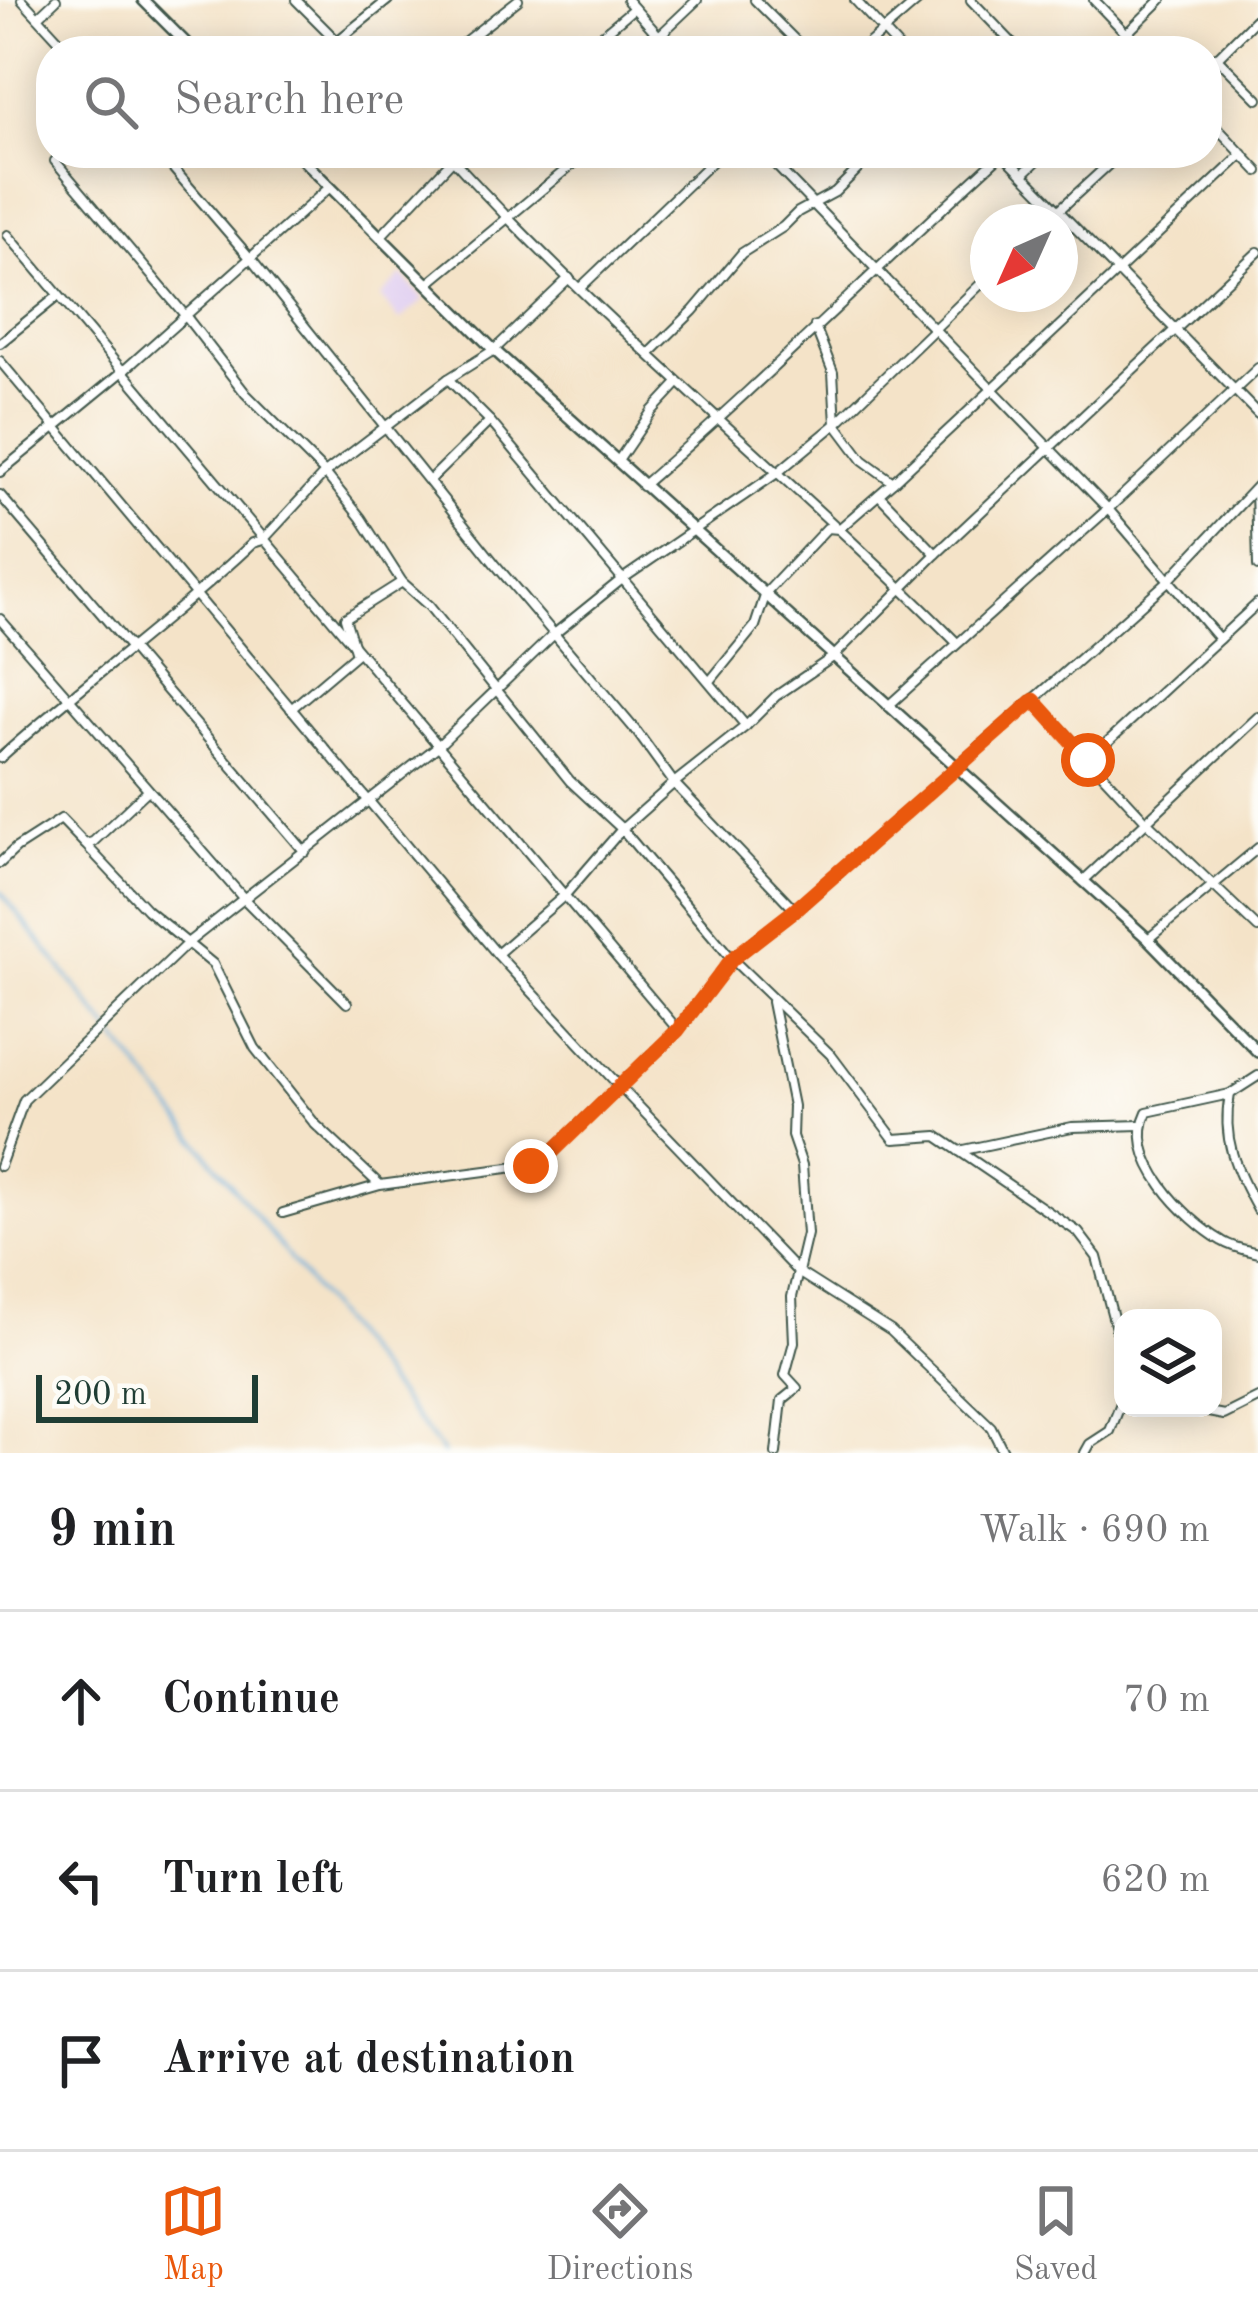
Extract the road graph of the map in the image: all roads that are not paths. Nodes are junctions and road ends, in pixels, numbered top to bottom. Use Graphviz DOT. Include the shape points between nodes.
graph roads {
  1 [pos="22,0"];
  2 [pos="56,0"];
  3 [pos="143,0"];
  4 [pos="296,0"];
  5 [pos="388,0"];
  6 [pos="518,0"];
  7 [pos="626,0"];
  8 [pos="698,0"];
  9 [pos="755,0"];
  10 [pos="855,0"];
  11 [pos="920,0"];
  12 [pos="970,0"];
  13 [pos="1094,0"];
  14 [pos="1161,0"];
  15 [pos="634,8"];
  16 [pos="38,17"];
  17 [pos="1258,17"];
  18 [pos="883,33"];
  19 [pos="1126,34"];
  20 [pos="55,36"];
  21 [pos="179,36"];
  22 [pos="331,36"];
  23 [pos="344,36"];
  24 [pos="472,36"];
  25 [pos="601,36"];
  26 [pos="657,36"];
  27 [pos="659,36"];
  28 [pos="791,36"];
  29 [pos="879,36"];
  30 [pos="886,36"];
  31 [pos="1005,36"];
  32 [pos="1222,51"];
  33 [pos="1222,63"];
  34 [pos="1258,99"];
  35 [pos="1222,132"];
  36 [pos="1243,154"];
  37 [pos="62,168"];
  38 [pos="173,168"];
  39 [pos="311,168"];
  40 [pos="441,168"];
  41 [pos="465,168"];
  42 [pos="568,168"];
  43 [pos="704,168"];
  44 [pos="778,168"];
  45 [pos="859,168"];
  46 [pos="985,168"];
  47 [pos="1017,168"];
  48 [pos="1029,168"];
  49 [pos="1105,168"];
  50 [pos="1258,171"];
  51 [pos="1023,174"];
  52 [pos="330,187"];
  53 [pos="812,203"];
  54 [pos="1053,204"];
  55 [pos="1066,204"];
  56 [pos="509,217"];
  57 [pos="1078,230"];
  58 [pos="8,235"];
  59 [pos="380,237"];
  60 [pos="1258,252"];
  61 [pos="250,259"];
  62 [pos="875,268"];
  63 [pos="1117,270"];
  64 [pos="569,278"];
  65 [pos="428,284"];
  66 [pos="580,288"];
  67 [pos="970,295"];
  68 [pos="58,296"];
  69 [pos="184,314"];
  70 [pos="815,326"];
  71 [pos="933,329"];
  72 [pos="1176,330"];
  73 [pos="0,343"];
  74 [pos="494,350"];
  75 [pos="649,354"];
  76 [pos="0,361"];
  77 [pos="1258,368"];
  78 [pos="122,373"];
  79 [pos="448,379"];
  80 [pos="679,383"];
  81 [pos="993,390"];
  82 [pos="1234,390"];
  83 [pos="1258,414"];
  84 [pos="490,421"];
  85 [pos="717,421"];
  86 [pos="836,424"];
  87 [pos="382,426"];
  88 [pos="56,427"];
  89 [pos="1050,449"];
  90 [pos="618,461"];
  91 [pos="0,472"];
  92 [pos="325,472"];
  93 [pos="777,472"];
  94 [pos="429,481"];
  95 [pos="893,482"];
  96 [pos="642,486"];
  97 [pos="1257,486"];
  98 [pos="0,495"];
  99 [pos="879,495"];
  100 [pos="1108,509"];
  101 [pos="839,529"];
  102 [pos="692,530"];
  103 [pos="263,540"];
  104 [pos="936,554"];
  105 [pos="1258,566"];
  106 [pos="621,580"];
  107 [pos="1167,581"];
  108 [pos="402,582"];
  109 [pos="902,587"];
  110 [pos="766,593"];
  111 [pos="195,597"];
  112 [pos="1258,603"];
  113 [pos="0,620"];
  114 [pos="554,635"];
  115 [pos="1219,639"];
  116 [pos="956,642"];
  117 [pos="130,648"];
  118 [pos="356,654"];
  119 [pos="833,657"];
  120 [pos="711,680"];
  121 [pos="495,691"];
  122 [pos="67,698"];
  123 [pos="1034,700"];
  124 [pos="888,706"];
  125 [pos="291,710"];
  126 [pos="1258,717"];
  127 [pos="746,726"];
  128 [pos="438,746"];
  129 [pos="2,752"];
  130 [pos="1088,760"];
  131 [pos="956,767"];
  132 [pos="674,783"];
  133 [pos="148,790"];
  134 [pos="368,800"];
  135 [pos="1148,823"];
  136 [pos="622,830"];
  137 [pos="85,844"];
  138 [pos="1258,848"];
  139 [pos="304,852"];
  140 [pos="0,863"];
  141 [pos="1083,880"];
  142 [pos="1214,884"];
  143 [pos="566,895"];
  144 [pos="245,900"];
  145 [pos="795,910"];
  146 [pos="1258,928"];
  147 [pos="1148,939"];
  148 [pos="190,941"];
  149 [pos="497,954"];
  150 [pos="732,959"];
  151 [pos="772,1001"];
  152 [pos="346,1003"];
  153 [pos="678,1030"];
  154 [pos="1258,1052"];
  155 [pos="1258,1076"];
  156 [pos="621,1088"];
  157 [pos="1230,1094"];
  158 [pos="1141,1125"];
  159 [pos="958,1151"];
  160 [pos="0,1166"];
  161 [pos="380,1185"];
  162 [pos="1258,1210"];
  163 [pos="283,1213"];
  164 [pos="1258,1253"];
  165 [pos="798,1272"];
  166 [pos="1114,1321"];
  167 [pos="1258,1398"];
  168 [pos="1222,1415"];
  169 [pos="1116,1417"];
  170 [pos="776,1453"];
  171 [pos="1004,1453"];
  172 [pos="1084,1453"];
  1 -- 16 [label="street"];
  2 -- 16 [label="street"];
  3 -- 21 [label="street"];
  4 -- 22 [label="street"];
  5 -- 23 [label="street"];
  6 -- 24 [label="street"];
  7 -- 15 [label="street"];
  8 -- 27 [label="street"];
  9 -- 28 [label="street"];
  10 -- 18 [label="street"];
  11 -- 18 [label="street"];
  12 -- 31 [label="street"];
  13 -- 19 [label="street"];
  14 -- 19 [label="street"];
  15 -- 25 [label="street"];
  15 -- 26 [label="street"];
  16 -- 20 [label="street"];
  17 -- 32 [label="street"];
  18 -- 29 [label="street"];
  18 -- 30 [label="street"];
  33 -- 34 [label="street"];
  35 -- 36 [label="street"];
  36 -- 50 [label="street"];
  36 -- 63 [label="street"];
  37 -- 69 [label="street"];
  38 -- 61 [label="street"];
  39 -- 52 [label="street"];
  40 -- 59 [label="street"];
  41 -- 56 [label="street"];
  42 -- 56 [label="street"];
  43 -- 66 [label="street"];
  44 -- 53 [label="street"];
  45 -- 53 [label="street"];
  46 -- 62 [label="street"];
  47 -- 51 [label="street"];
  48 -- 51 [label="street"];
  49 -- 55 [label="street"];
  51 -- 54 [label="street"];
  52 -- 59 [label="street"];
  52 -- 61 [label="street"];
  53 -- 62 [label="street"];
  53 -- 75 [label="street" via="742,253"];
  56 -- 64 [label="street"];
  56 -- 65 [label="street"];
  57 -- 63 [label="street"];
  58 -- 68 [label="street"];
  59 -- 65 [label="street"];
  60 -- 72 [label="street"];
  61 -- 69 [label="street"];
  61 -- 87 [label="street"];
  62 -- 70 [label="street"];
  62 -- 71 [label="street"];
  63 -- 72 [label="street"];
  63 -- 81 [label="street"];
  64 -- 66 [label="street"];
  64 -- 74 [label="street"];
  65 -- 74 [label="street"];
  66 -- 75 [label="street"];
  67 -- 71 [label="street"];
  68 -- 73 [label="street"];
  68 -- 78 [label="street"];
  69 -- 78 [label="street"];
  69 -- 92 [label="street" via="246,394"];
  70 -- 85 [label="street"];
  70 -- 86 [label="street" via="833,372"];
  71 -- 81 [label="street"];
  71 -- 86 [label="street"];
  72 -- 82 [label="street"];
  72 -- 89 [label="street"];
  74 -- 79 [label="street"];
  74 -- 90 [label="street"];
  75 -- 80 [label="street"];
  76 -- 88 [label="street"];
  77 -- 82 [label="street"];
  78 -- 88 [label="street"];
  78 -- 103 [label="street"];
  79 -- 84 [label="street"];
  79 -- 87 [label="street"];
  80 -- 85 [label="street"];
  80 -- 90 [label="street"];
  81 -- 89 [label="street"];
  81 -- 95 [label="street"];
  82 -- 83 [label="street"];
  82 -- 100 [label="street"];
  84 -- 94 [label="street"];
  84 -- 106 [label="street"];
  85 -- 93 [label="street"];
  85 -- 96 [label="street"];
  86 -- 93 [label="street"];
  86 -- 95 [label="street"];
  87 -- 92 [label="street"];
  87 -- 94 [label="street"];
  88 -- 91 [label="street"];
  88 -- 111 [label="street"];
  89 -- 100 [label="street"];
  89 -- 104 [label="street"];
  90 -- 96 [label="street"];
  92 -- 103 [label="street"];
  92 -- 108 [label="street"];
  93 -- 101 [label="street"];
  93 -- 102 [label="street"];
  94 -- 114 [label="street"];
  95 -- 99 [label="street"];
  96 -- 102 [label="street"];
  97 -- 105 [label="street"];
  97 -- 107 [label="street"];
  98 -- 117 [label="street"];
  99 -- 101 [label="street"];
  99 -- 104 [label="street"];
  100 -- 107 [label="street"];
  100 -- 116 [label="street"];
  101 -- 109 [label="street"];
  101 -- 110 [label="street" via="827,528"];
  102 -- 106 [label="street"];
  102 -- 110 [label="street"];
  103 -- 111 [label="street"];
  103 -- 118 [label="street"];
  104 -- 109 [label="street"];
  106 -- 114 [label="street"];
  106 -- 120 [label="street"];
  107 -- 115 [label="street"];
  107 -- 123 [label="street"];
  108 -- 118 [label="street" via="345,618"];
  108 -- 121 [label="street"];
  109 -- 116 [label="street"];
  109 -- 119 [label="street"];
  110 -- 119 [label="street"];
  110 -- 120 [label="street" via="755,626"];
  111 -- 117 [label="street"];
  111 -- 125 [label="street"];
  112 -- 115 [label="street"];
  113 -- 122 [label="street"];
  114 -- 121 [label="street"];
  114 -- 132 [label="street"];
  115 -- 130 [label="street"];
  116 -- 124 [label="street"];
  117 -- 122 [label="street"];
  117 -- 139 [label="street"];
  118 -- 125 [label="street"];
  118 -- 128 [label="street"];
  119 -- 124 [label="street"];
  119 -- 127 [label="street"];
  120 -- 127 [label="street"];
  121 -- 128 [label="street"];
  121 -- 136 [label="street"];
  122 -- 129 [label="street"];
  122 -- 133 [label="street"];
  123 -- 130 [label="street"];
  123 -- 131 [label="street"];
  124 -- 131 [label="street"];
  125 -- 134 [label="street"];
  126 -- 135 [label="street"];
  127 -- 132 [label="street"];
  128 -- 134 [label="street"];
  128 -- 143 [label="street"];
  130 -- 135 [label="street"];
  131 -- 141 [label="street"];
  131 -- 145 [label="street"];
  132 -- 136 [label="street"];
  132 -- 145 [label="street"];
  133 -- 137 [label="street"];
  133 -- 144 [label="street"];
  134 -- 139 [label="street"];
  134 -- 149 [label="street"];
  135 -- 141 [label="street"];
  135 -- 142 [label="street"];
  136 -- 143 [label="street"];
  136 -- 150 [label="street"];
  137 -- 140 [label="street" via="61,819"];
  137 -- 148 [label="street" via="147,910"];
  138 -- 142 [label="street"];
  139 -- 144 [label="street"];
  141 -- 147 [label="street"];
  142 -- 146 [label="street"];
  142 -- 147 [label="street"];
  143 -- 149 [label="street"];
  143 -- 153 [label="street"];
  144 -- 148 [label="street"];
  144 -- 152 [label="street"];
  145 -- 150 [label="street"];
  147 -- 154 [label="street"];
  148 -- 160 [label="street" via="24,1100"];
  148 -- 161 [label="street" via="213,964 255,1048 315,1124"];
  149 -- 156 [label="street"];
  150 -- 151 [label="street"];
  150 -- 153 [label="street"];
  151 -- 159 [label="street" via="831,1055 894,1139 937,1136"];
  151 -- 165 [label="street" via="803,1173 807,1234"];
  153 -- 156 [label="street"];
  155 -- 157 [label="street"];
  156 -- 161 [label="street" via="538,1164"];
  156 -- 165 [label="street"];
  157 -- 158 [label="street" via="1160,1107"];
  157 -- 162 [label="street" via="1230,1150"];
  158 -- 159 [label="street" via="1072,1127"];
  158 -- 164 [label="street" via="1162,1188 1190,1219 1227,1245"];
  159 -- 166 [label="street" via="1089,1245"];
  161 -- 163 [label="street"];
  165 -- 170 [label="street" via="784,1375 797,1388 782,1400"];
  165 -- 171 [label="street" via="891,1331 991,1427"];
  167 -- 168 [label="street"];
  169 -- 172 [label="street"];
}
